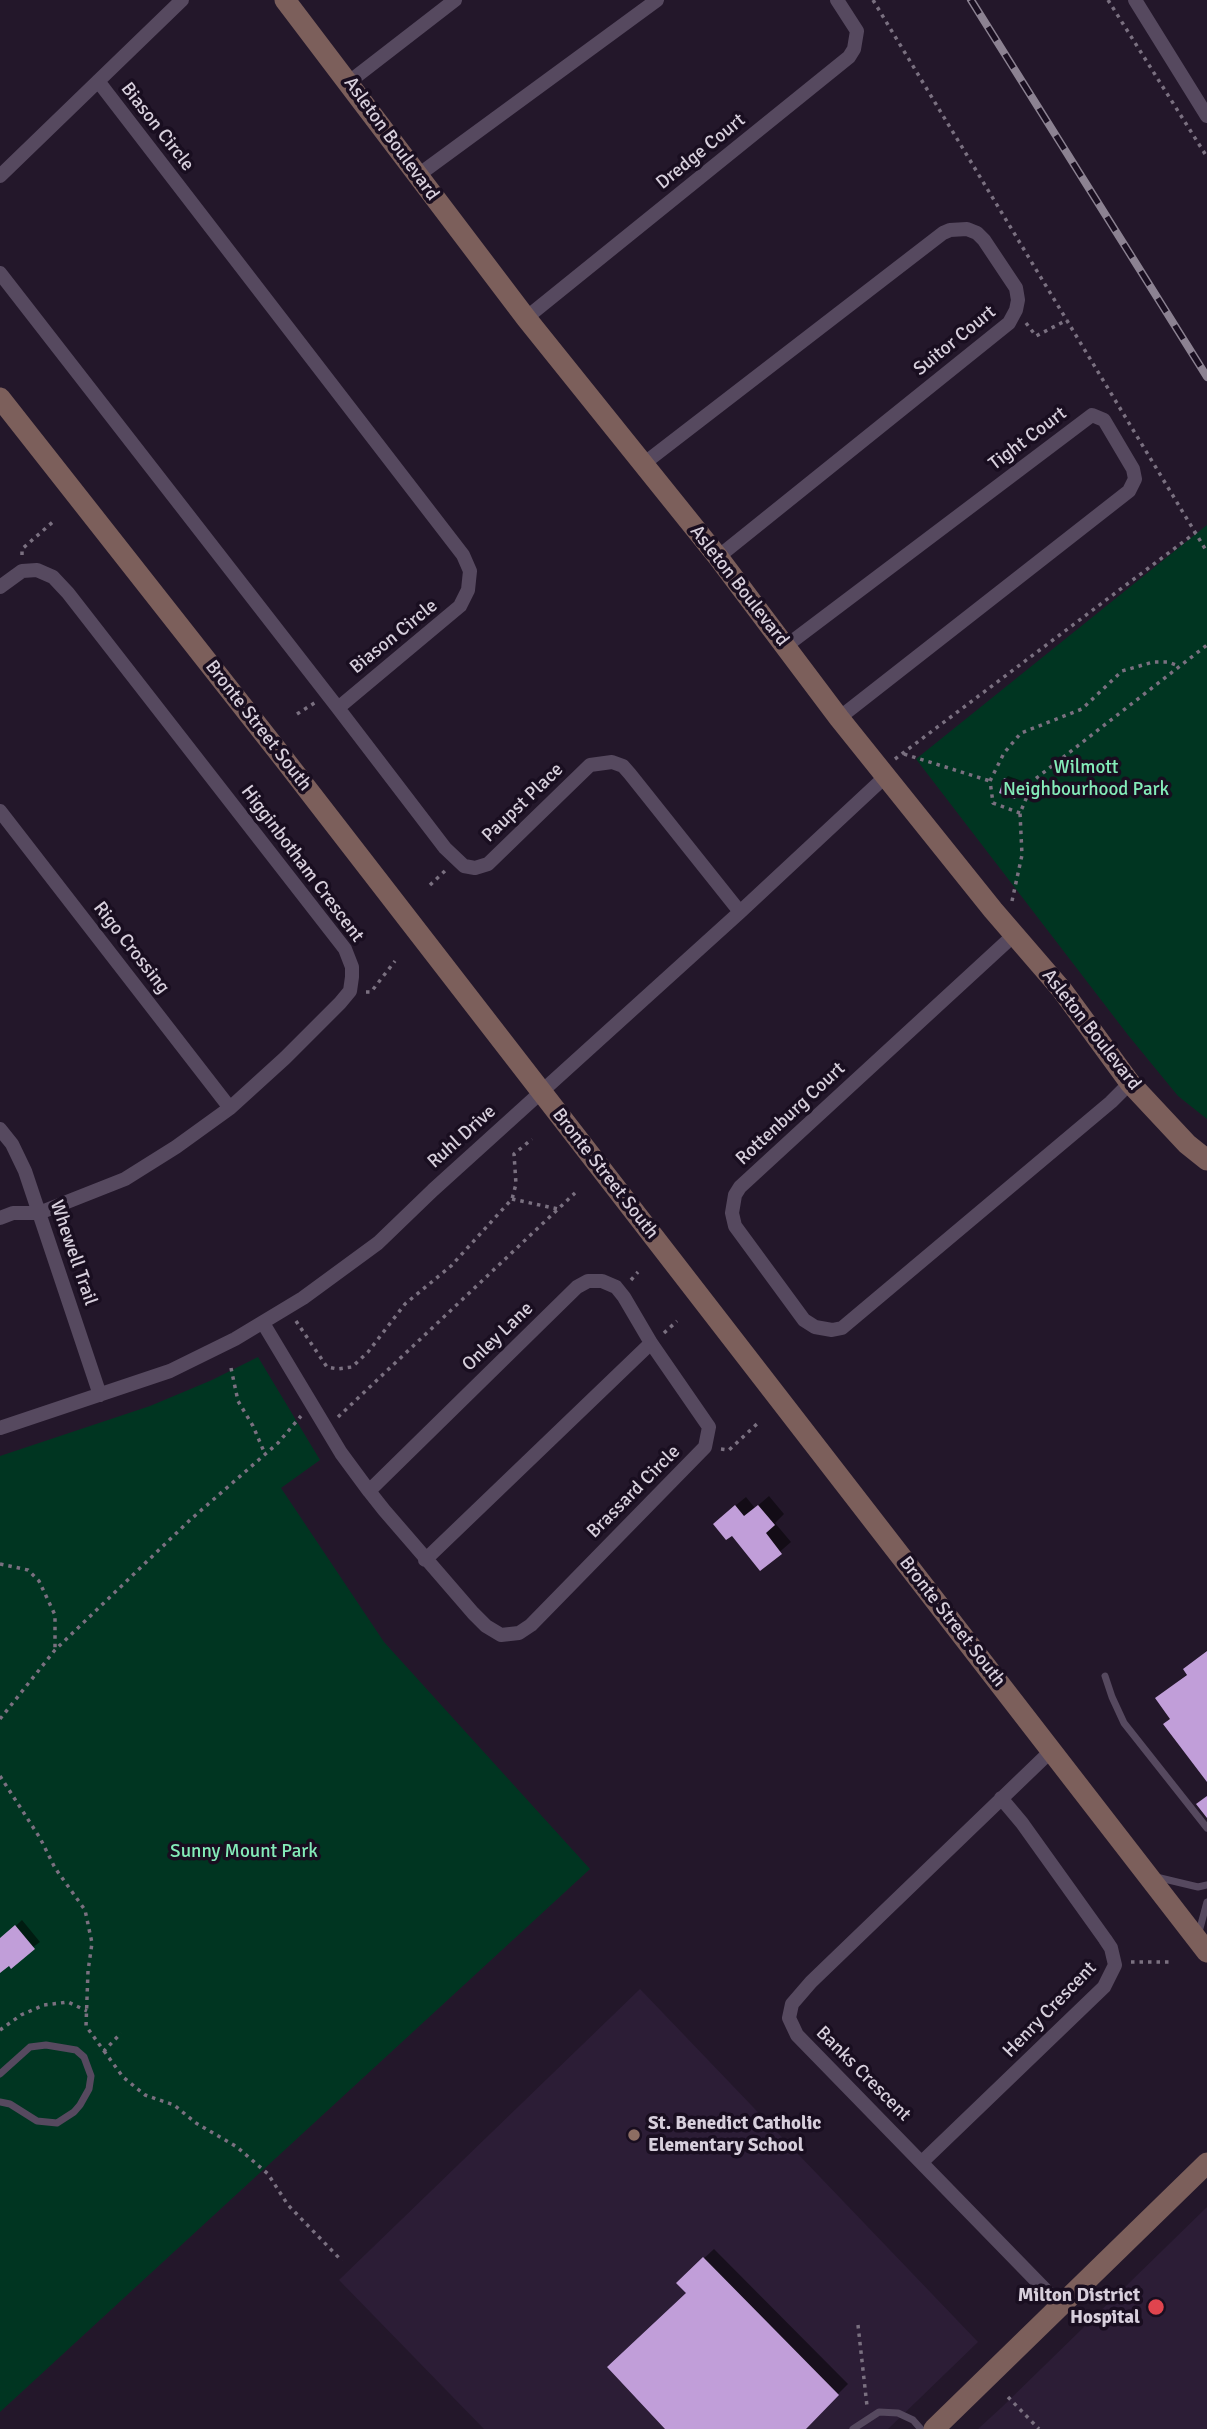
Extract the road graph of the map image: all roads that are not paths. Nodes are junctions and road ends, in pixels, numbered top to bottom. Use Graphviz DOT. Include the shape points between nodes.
graph roads {
  1 [pos="182,0"];
  2 [pos="285,0"];
  3 [pos="455,0"];
  4 [pos="657,0"];
  5 [pos="836,0"];
  6 [pos="1135,0"];
  7 [pos="98,81"];
  8 [pos="349,82"];
  9 [pos="1207,116"];
  10 [pos="0,176"];
  11 [pos="417,176"];
  12 [pos="0,273"];
  13 [pos="526,317"];
  14 [pos="0,398"];
  15 [pos="642,465"];
  16 [pos="718,557"];
  17 [pos="0,587"];
  18 [pos="786,646"];
  19 [pos="338,708"];
  20 [pos="839,718"];
  21 [pos="883,773"];
  22 [pos="0,811"];
  23 [pos="740,912"];
  24 [pos="1010,930"];
  25 [pos="1130,1083"];
  26 [pos="542,1091"];
  27 [pos="230,1108"];
  28 [pos="0,1129"];
  29 [pos="1207,1160"];
  30 [pos="39,1213"];
  31 [pos="0,1218"];
  32 [pos="263,1323"];
  33 [pos="651,1343"];
  34 [pos="100,1395"];
  35 [pos="0,1428"];
  36 [pos="369,1491"];
  37 [pos="425,1560"];
  38 [pos="1105,1676"];
  39 [pos="1052,1750"];
  40 [pos="1001,1798"];
  41 [pos="1207,1828"];
  42 [pos="1147,1874"];
  43 [pos="1207,1885"];
  44 [pos="1207,1902"];
  45 [pos="1202,1946"];
  46 [pos="0,2074"];
  47 [pos="0,2102"];
  48 [pos="922,2162"];
  49 [pos="1207,2163"];
  50 [pos="1060,2305"];
  51 [pos="853,2429"];
  52 [pos="922,2429"];
  53 [pos="934,2429"];
  1 -- 7 [label="street, Biason Circle"];
  2 -- 8 [label="main road, Asleton Boulevard"];
  3 -- 8 [label="street"];
  4 -- 11 [label="street"];
  5 -- 13 [label="street, Dredge Court" via="856,31 854,49 842,63"];
  6 -- 9 [label="street"];
  7 -- 10 [label="street, Biason Circle"];
  7 -- 19 [label="street, Biason Circle" via="463,555 470,571 460,606"];
  8 -- 11 [label="main road, Asleton Boulevard"];
  11 -- 13 [label="main road, Asleton Boulevard"];
  12 -- 19 [label="street"];
  13 -- 15 [label="main road, Asleton Boulevard"];
  14 -- 26 [label="main road, Bronte Street South"];
  15 -- 16 [label="main road, Asleton Boulevard"];
  15 -- 16 [label="street, Suitor Court" via="950,230 967,229 984,240 1016,288 1018,300 1009,323"];
  16 -- 18 [label="main road, Asleton Boulevard"];
  17 -- 27 [label="street, Higginbotham Crescent" via="22,571 37,570 53,577 345,949 352,967 349,991"];
  18 -- 20 [label="main road, Asleton Boulevard"];
  18 -- 20 [label="street, Tight Court" via="1092,415 1104,420 1133,468 1135,479 1129,491"];
  19 -- 23 [label="street, Paupst Place" via="464,866 488,864 590,765 612,762 630,774"];
  20 -- 21 [label="main road, Asleton Boulevard"];
  21 -- 23 [label="street, Ruhl Drive"];
  21 -- 24 [label="main road, Asleton Boulevard"];
  22 -- 27 [label="street, Rigo Crossing"];
  23 -- 26 [label="street, Ruhl Drive"];
  24 -- 25 [label="main road, Asleton Boulevard" via="1062,990"];
  24 -- 25 [label="street, Rottenburg Court" via="735,1195 735,1226 804,1320 815,1327 842,1328"];
  25 -- 29 [label="main road, Asleton Boulevard"];
  26 -- 32 [label="street, Ruhl Drive" via="377,1243"];
  26 -- 39 [label="main road, Bronte Street South"];
  27 -- 30 [label="street" via="125,1180"];
  28 -- 30 [label="street, Whewell Trail" via="25,1171"];
  30 -- 31 [label="street"];
  30 -- 34 [label="street, Whewell Trail"];
  32 -- 34 [label="street, Ruhl Drive" via="170,1371"];
  32 -- 36 [label="street, Brassard Circle"];
  33 -- 36 [label="street, Onley Lane" via="616,1287 588,1281"];
  33 -- 37 [label="street"];
  33 -- 37 [label="street, Brassard Circle" via="703,1415 709,1427 705,1447 530,1625 519,1633 501,1635 486,1626"];
  34 -- 35 [label="street, Ruhl Drive"];
  36 -- 37 [label="street, Brassard Circle"];
  38 -- 41 [label="lane" via="1124,1723"];
  39 -- 40 [label="street, Banks Crescent"];
  39 -- 42 [label="main road, Bronte Street South"];
  40 -- 48 [label="street, Henry Crescent" via="1111,1948 1114,1972 1097,1994"];
  40 -- 48 [label="street, Banks Crescent" via="811,1982 790,2011 797,2035"];
  42 -- 43 [label="lane"];
  42 -- 45 [label="main road, Bronte Street South"];
  44 -- 45 [label="lane"];
  46 -- 47 [label="lane" via="30,2047 46,2045 76,2050 91,2076 83,2100 57,2123 37,2121"];
  48 -- 50 [label="street, Banks Crescent"];
  49 -- 50 [label="main road"];
  50 -- 53 [label="main road"];
  51 -- 52 [label="lane" via="879,2413 898,2413"];
}
